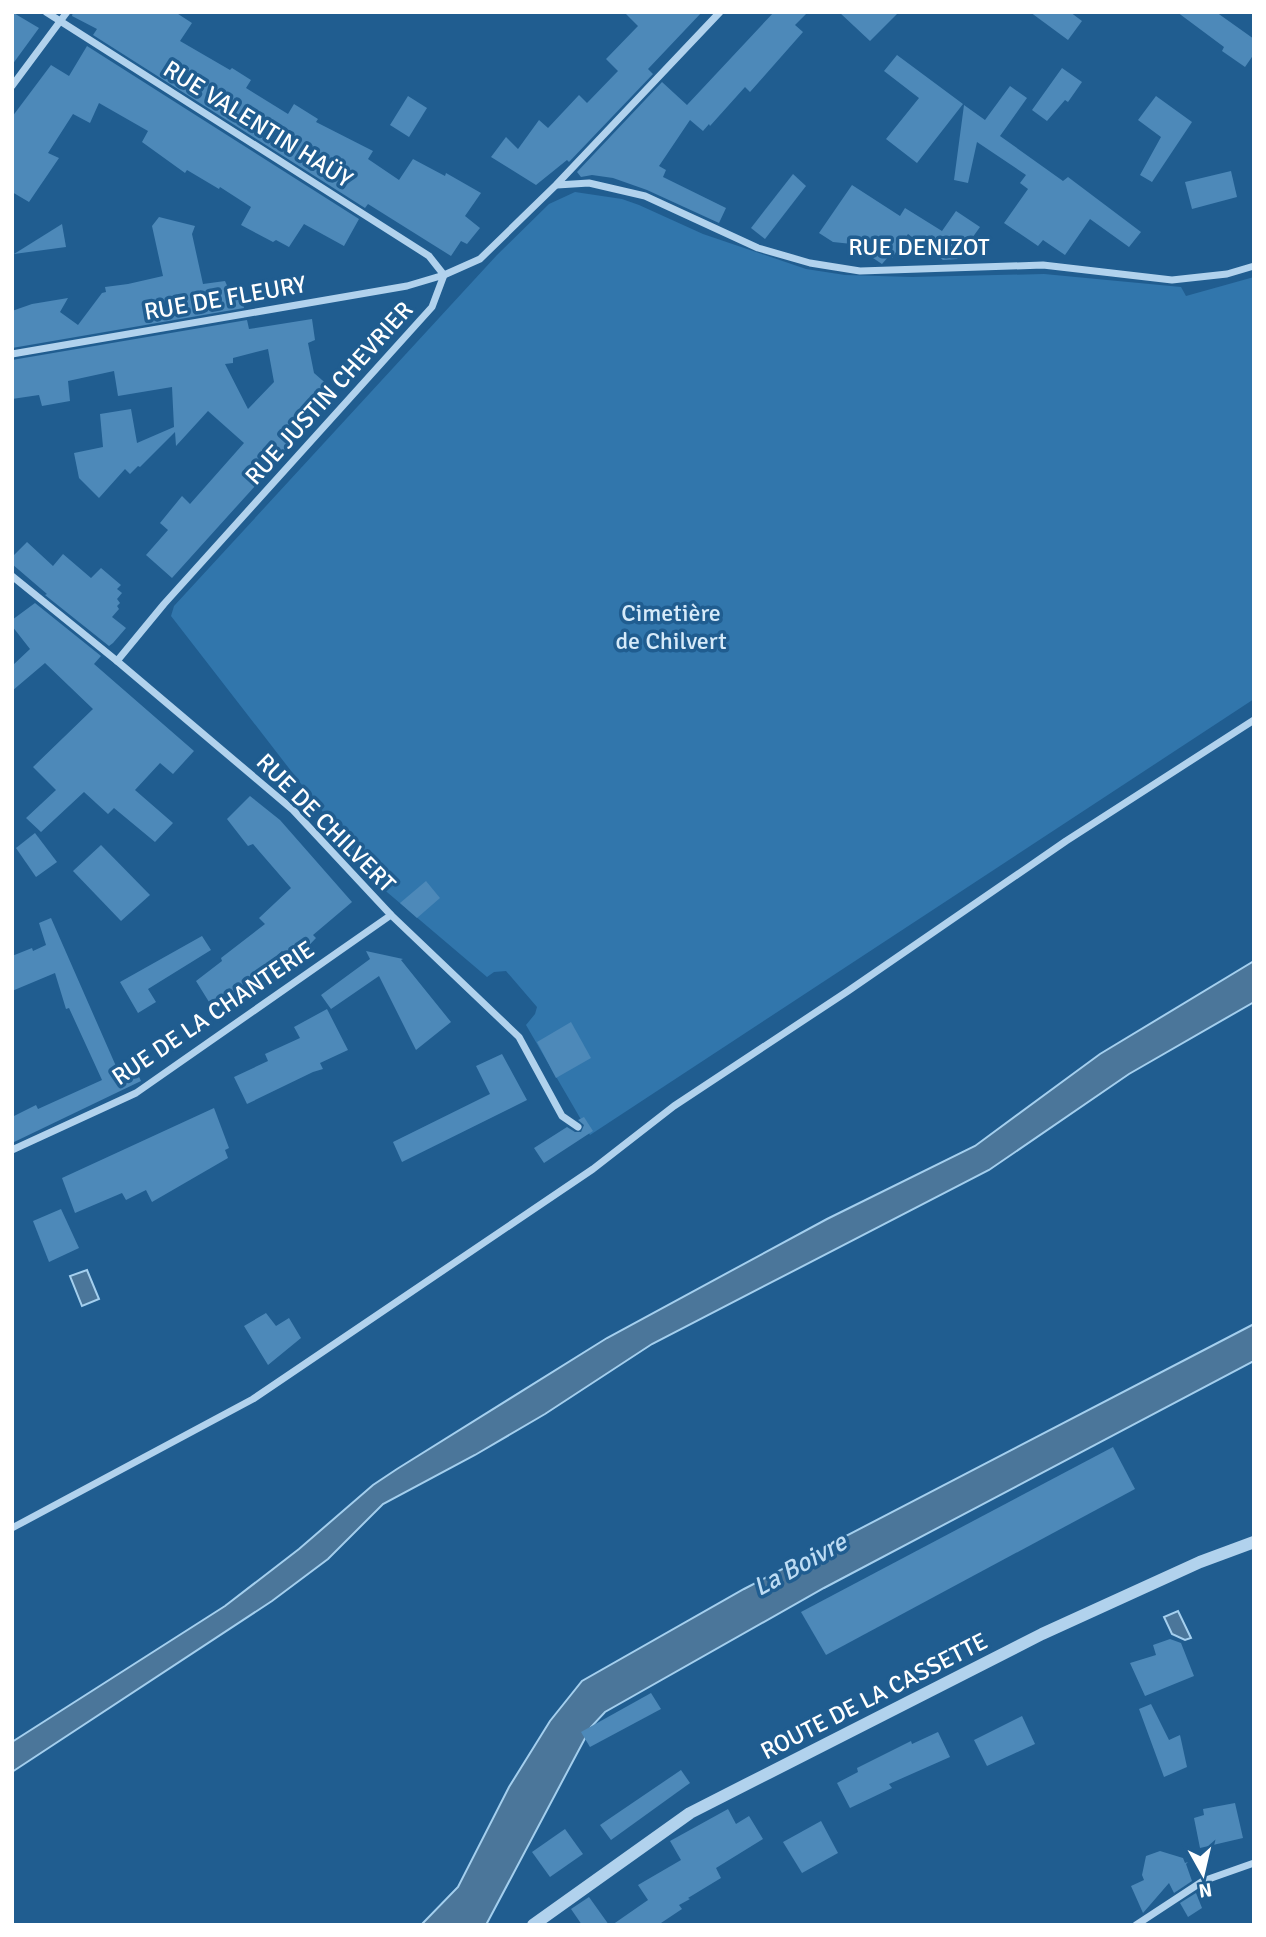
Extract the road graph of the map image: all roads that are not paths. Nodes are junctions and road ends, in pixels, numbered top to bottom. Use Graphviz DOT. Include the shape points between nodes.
graph roads {
  1 [pos="46,12"];
  2 [pos="66,12"];
  3 [pos="720,12"];
  4 [pos="60,21"];
  5 [pos="12,86"];
  6 [pos="556,185"];
  7 [pos="1254,266"];
  8 [pos="444,275"];
  9 [pos="12,354"];
  10 [pos="12,576"];
  11 [pos="117,661"];
  12 [pos="1254,720"];
  13 [pos="391,915"];
  14 [pos="578,1127"];
  15 [pos="12,1150"];
  16 [pos="12,1528"];
  17 [pos="1254,1542"];
  18 [pos="1254,1863"];
  19 [pos="533,1925"];
  20 [pos="1136,1925"];
  1 -- 4 [label="street, RUE VALENTIN HAÜY"];
  2 -- 4 [label="street"];
  3 -- 6 [label="street"];
  4 -- 5 [label="street"];
  4 -- 8 [label="street, RUE VALENTIN HAÜY" via="429,256"];
  6 -- 7 [label="street, RUE DENIZOT" via="589,183 645,196 758,248 860,271 1043,265 1172,280"];
  6 -- 8 [label="street" via="480,259"];
  8 -- 9 [label="street, RUE DE FLEURY" via="407,286"];
  8 -- 11 [label="street, RUE JUSTIN CHEVRIER" via="432,307"];
  10 -- 11 [label="street, RUE DE CHILVERT"];
  11 -- 13 [label="street, RUE DE CHILVERT" via="293,810"];
  12 -- 16 [label="street" via="674,1106 593,1169 253,1399"];
  13 -- 14 [label="street, RUE DE CHILVERT" via="519,1037 562,1116"];
  13 -- 15 [label="street, RUE DE LA CHANTERIE" via="136,1093"];
  17 -- 19 [label="street, ROUTE DE LA CASSETTE" via="1042,1634 690,1813"];
  18 -- 20 [label="street" via="1203,1881"];
}
